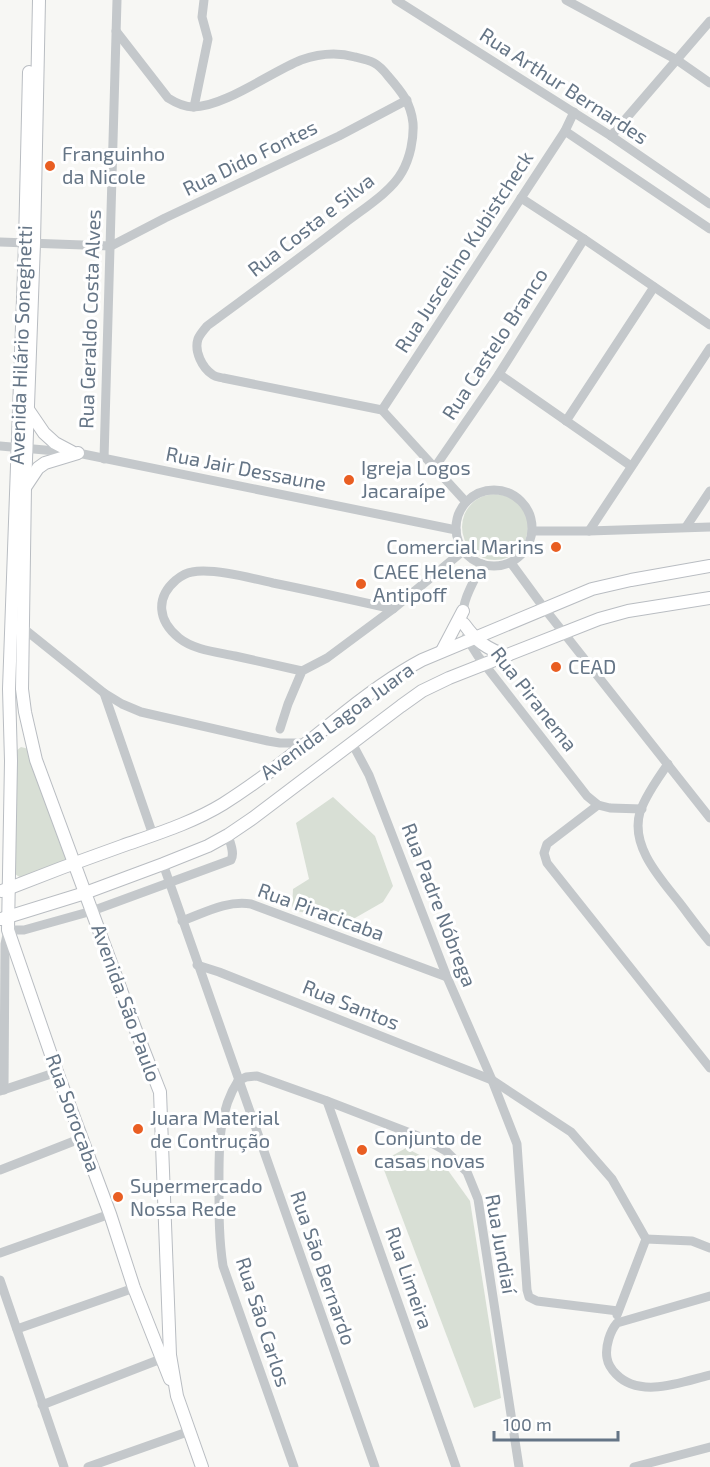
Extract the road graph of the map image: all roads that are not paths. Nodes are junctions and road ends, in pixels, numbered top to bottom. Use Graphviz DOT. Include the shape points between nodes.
graph roads {
  1 [pos="30,0"];
  2 [pos="39,0"];
  3 [pos="117,0"];
  4 [pos="204,0"];
  5 [pos="396,0"];
  6 [pos="566,0"];
  7 [pos="710,21"];
  8 [pos="116,31"];
  9 [pos="677,60"];
  10 [pos="710,83"];
  11 [pos="407,100"];
  12 [pos="194,107"];
  13 [pos="574,112"];
  14 [pos="565,131"];
  15 [pos="611,136"];
  16 [pos="31,163"];
  17 [pos="521,198"];
  18 [pos="710,204"];
  19 [pos="710,229"];
  20 [pos="584,239"];
  21 [pos="0,242"];
  22 [pos="29,243"];
  23 [pos="111,246"];
  24 [pos="654,287"];
  25 [pos="710,325"];
  26 [pos="710,348"];
  27 [pos="499,374"];
  28 [pos="382,410"];
  29 [pos="29,411"];
  30 [pos="566,421"];
  31 [pos="0,446"];
  32 [pos="23,447"];
  33 [pos="75,452"];
  34 [pos="104,459"];
  35 [pos="631,466"];
  36 [pos="435,467"];
  37 [pos="25,487"];
  38 [pos="710,491"];
  39 [pos="466,502"];
  40 [pos="686,527"];
  41 [pos="710,527"];
  42 [pos="456,530"];
  43 [pos="534,531"];
  44 [pos="589,531"];
  45 [pos="19,545"];
  46 [pos="463,551"];
  47 [pos="511,563"];
  48 [pos="483,564"];
  49 [pos="710,566"];
  50 [pos="710,598"];
  51 [pos="544,608"];
  52 [pos="393,609"];
  53 [pos="463,611"];
  54 [pos="464,624"];
  55 [pos="18,627"];
  56 [pos="564,632"];
  57 [pos="471,640"];
  58 [pos="442,651"];
  59 [pos="507,656"];
  60 [pos="484,664"];
  61 [pos="302,671"];
  62 [pos="10,689"];
  63 [pos="104,693"];
  64 [pos="280,729"];
  65 [pos="306,743"];
  66 [pos="352,743"];
  67 [pos="36,760"];
  68 [pos="11,761"];
  69 [pos="668,764"];
  70 [pos="598,805"];
  71 [pos="642,809"];
  72 [pos="710,818"];
  73 [pos="153,835"];
  74 [pos="228,835"];
  75 [pos="74,863"];
  76 [pos="162,864"];
  77 [pos="4,866"];
  78 [pos="169,883"];
  79 [pos="4,890"];
  80 [pos="85,892"];
  81 [pos="92,911"];
  82 [pos="4,918"];
  83 [pos="182,921"];
  84 [pos="8,930"];
  85 [pos="710,942"];
  86 [pos="197,965"];
  87 [pos="447,977"];
  88 [pos="710,1068"];
  89 [pos="57,1072"];
  90 [pos="492,1080"];
  91 [pos="238,1081"];
  92 [pos="2,1091"];
  93 [pos="327,1101"];
  94 [pos="82,1138"];
  95 [pos="0,1170"];
  96 [pos="110,1214"];
  97 [pos="646,1239"];
  98 [pos="710,1248"];
  99 [pos="0,1253"];
  100 [pos="0,1280"];
  101 [pos="134,1288"];
  102 [pos="710,1296"];
  103 [pos="618,1311"];
  104 [pos="17,1329"];
  105 [pos="612,1329"];
  106 [pos="165,1357"];
  107 [pos="710,1375"];
  108 [pos="42,1405"];
  109 [pos="190,1431"];
  110 [pos="710,1447"];
  111 [pos="64,1467"];
  112 [pos="88,1467"];
  113 [pos="202,1467"];
  114 [pos="294,1467"];
  115 [pos="375,1467"];
  116 [pos="456,1467"];
  117 [pos="519,1467"];
  118 [pos="634,1467"];
  1 -- 16 [label="street, Avenida Hilário Soneghetti"];
  2 -- 16 [label="street, Avenida Hilário Soneghetti"];
  3 -- 8 [label="street, Rua Geraldo Costa Alves"];
  4 -- 12 [label="street" via="202,17 208,39"];
  5 -- 13 [label="street, Rua Arthur Bernardes"];
  6 -- 9 [label="street"];
  7 -- 9 [label="street"];
  8 -- 12 [label="street" via="168,98"];
  8 -- 23 [label="street, Rua Geraldo Costa Alves"];
  9 -- 10 [label="street"];
  9 -- 15 [label="street"];
  11 -- 12 [label="street, Rua Costa e Silva" via="374,62 345,54 302,60 232,95"];
  11 -- 23 [label="street, Rua Dido Fontes"];
  11 -- 28 [label="street, Rua Costa e Silva" via="413,129 409,155 395,182 207,326 197,348 199,358 213,375"];
  13 -- 14 [label="street, Rua Juscelino Kubistcheck"];
  13 -- 15 [label="street, Rua Arthur Bernardes"];
  14 -- 17 [label="street, Rua Juscelino Kubistcheck"];
  14 -- 19 [label="street, Rua Arthur Bernardes"];
  15 -- 18 [label="street, Rua Arthur Bernardes"];
  16 -- 22 [label="street, Avenida Hilário Soneghetti"];
  17 -- 20 [label="street"];
  17 -- 28 [label="street, Rua Juscelino Kubistcheck"];
  20 -- 24 [label="street"];
  20 -- 27 [label="street, Rua Castelo Branco"];
  21 -- 22 [label="street, Rua Dido Fontes"];
  22 -- 23 [label="street, Rua Dido Fontes"];
  22 -- 29 [label="street, Avenida Hilário Soneghetti"];
  22 -- 32 [label="street, Avenida Hilário Soneghetti"];
  23 -- 34 [label="street, Rua Geraldo Costa Alves"];
  24 -- 25 [label="street"];
  24 -- 30 [label="street"];
  26 -- 35 [label="street"];
  27 -- 30 [label="street"];
  27 -- 36 [label="street, Rua Castelo Branco"];
  28 -- 36 [label="street"];
  29 -- 32 [label="street, Avenida Hilário Soneghetti"];
  29 -- 33 [label="street" via="55,443"];
  30 -- 35 [label="street"];
  31 -- 32 [label="street, Rua Jair Dessaune"];
  32 -- 33 [label="street, Rua Jair Dessaune"];
  32 -- 37 [label="street, Avenida Hilário Soneghetti"];
  32 -- 45 [label="street, Avenida Hilário Soneghetti"];
  33 -- 34 [label="street, Rua Jair Dessaune"];
  33 -- 37 [label="street" via="45,463"];
  34 -- 42 [label="street, Rua Jair Dessaune"];
  35 -- 44 [label="street"];
  36 -- 39 [label="street"];
  37 -- 45 [label="street, Avenida Hilário Soneghetti"];
  38 -- 40 [label="street"];
  39 -- 42 [label="street"];
  39 -- 43 [label="street" via="486,490 509,492 523,502"];
  40 -- 41 [label="street"];
  40 -- 44 [label="street"];
  42 -- 46 [label="street"];
  43 -- 44 [label="street"];
  43 -- 47 [label="street" via="526,550"];
  45 -- 55 [label="street, Avenida Hilário Soneghetti"];
  46 -- 48 [label="street"];
  46 -- 52 [label="street"];
  47 -- 48 [label="street" via="495,567"];
  47 -- 51 [label="street"];
  48 -- 53 [label="street"];
  49 -- 51 [label="street, Avenida Lagoa Juara" via="592,589"];
  50 -- 56 [label="street, Avenida Lagoa Juara" via="628,611"];
  51 -- 56 [label="street"];
  51 -- 57 [label="street, Avenida Lagoa Juara"];
  52 -- 61 [label="street" via="327,658"];
  52 -- 61 [label="street" via="201,571 182,575 162,597 164,619 180,639 198,648"];
  53 -- 54 [label="street"];
  53 -- 58 [label="street"];
  54 -- 57 [label="street"];
  55 -- 62 [label="street, Avenida Hilário Soneghetti"];
  55 -- 63 [label="street"];
  56 -- 59 [label="street, Avenida Lagoa Juara"];
  56 -- 69 [label="street"];
  57 -- 58 [label="street, Avenida Lagoa Juara"];
  57 -- 59 [label="street"];
  57 -- 60 [label="street, Rua Piranema"];
  58 -- 65 [label="street, Avenida Lagoa Juara" via="391,678"];
  59 -- 60 [label="street, Avenida Lagoa Juara"];
  60 -- 66 [label="street, Avenida Lagoa Juara" via="422,691"];
  60 -- 70 [label="street, Rua Piranema"];
  61 -- 64 [label="street"];
  62 -- 67 [label="street, Avenida São Paulo" via="25,712"];
  62 -- 68 [label="street, Rua Sorocaba"];
  63 -- 65 [label="street" via="141,712 280,743"];
  63 -- 73 [label="street"];
  65 -- 73 [label="street, Avenida Lagoa Juara" via="221,805"];
  66 -- 74 [label="street, Avenida Lagoa Juara"];
  66 -- 87 [label="street, Rua Padre Nóbrega" via="369,775"];
  67 -- 68 [label="street" via="22,757"];
  67 -- 75 [label="street, Avenida São Paulo"];
  68 -- 77 [label="street, Rua Sorocaba"];
  69 -- 71 [label="street"];
  69 -- 72 [label="street"];
  70 -- 71 [label="street"];
  70 -- 88 [label="street" via="547,844 547,863"];
  71 -- 85 [label="street" via="638,829 647,858"];
  73 -- 75 [label="street, Avenida Lagoa Juara"];
  74 -- 76 [label="street, Avenida Lagoa Juara"];
  74 -- 78 [label="street" via="231,860"];
  75 -- 79 [label="street, Avenida Lagoa Juara"];
  75 -- 80 [label="street, Avenida São Paulo"];
  76 -- 78 [label="street, Rua São Bernardo"];
  76 -- 80 [label="street, Avenida Lagoa Juara"];
  77 -- 79 [label="street, Rua Sorocaba"];
  78 -- 81 [label="street"];
  78 -- 83 [label="street, Rua São Bernardo"];
  79 -- 82 [label="street, Rua Sorocaba"];
  80 -- 81 [label="street, Avenida São Paulo"];
  80 -- 82 [label="street, Avenida Lagoa Juara"];
  81 -- 84 [label="street" via="24,930"];
  81 -- 106 [label="street, Avenida São Paulo" via="160,1092"];
  82 -- 84 [label="street, Rua Sorocaba"];
  83 -- 86 [label="street, Rua São Bernardo"];
  83 -- 87 [label="street, Rua Piracicaba" via="227,905 251,904"];
  84 -- 89 [label="street, Rua Sorocaba"];
  84 -- 92 [label="street"];
  86 -- 90 [label="street, Rua Santos"];
  86 -- 91 [label="street, Rua São Bernardo"];
  87 -- 90 [label="street, Rua Padre Nóbrega"];
  89 -- 92 [label="street"];
  89 -- 94 [label="street, Rua Sorocaba"];
  90 -- 97 [label="street, Rua Santos" via="571,1132 612,1179"];
  90 -- 103 [label="street, Rua Padre Nóbrega" via="517,1144 529,1297"];
  91 -- 93 [label="street, Rua Jundiaí" via="257,1076"];
  91 -- 114 [label="street, Rua São Carlos" via="226,1108 219,1149 219,1240 223,1266"];
  91 -- 115 [label="street, Rua São Bernardo"];
  93 -- 116 [label="street, Rua Limeira"];
  93 -- 117 [label="street, Rua Jundiaí" via="423,1138 446,1151 467,1172 478,1199"];
  94 -- 95 [label="street"];
  94 -- 96 [label="street, Rua Sorocaba"];
  96 -- 99 [label="street"];
  96 -- 101 [label="street, Rua Sorocaba"];
  97 -- 98 [label="street" via="692,1242"];
  97 -- 103 [label="street"];
  100 -- 104 [label="street"];
  101 -- 104 [label="street"];
  101 -- 106 [label="street, Rua Sorocaba"];
  102 -- 105 [label="street" via="617,1323"];
  103 -- 105 [label="street"];
  104 -- 108 [label="street"];
  105 -- 107 [label="street" via="608,1362 629,1384 654,1387"];
  106 -- 108 [label="street"];
  106 -- 109 [label="street, Avenida São Paulo"];
  108 -- 111 [label="street"];
  109 -- 112 [label="street"];
  109 -- 113 [label="street, Avenida São Paulo"];
  110 -- 118 [label="street"];
}
